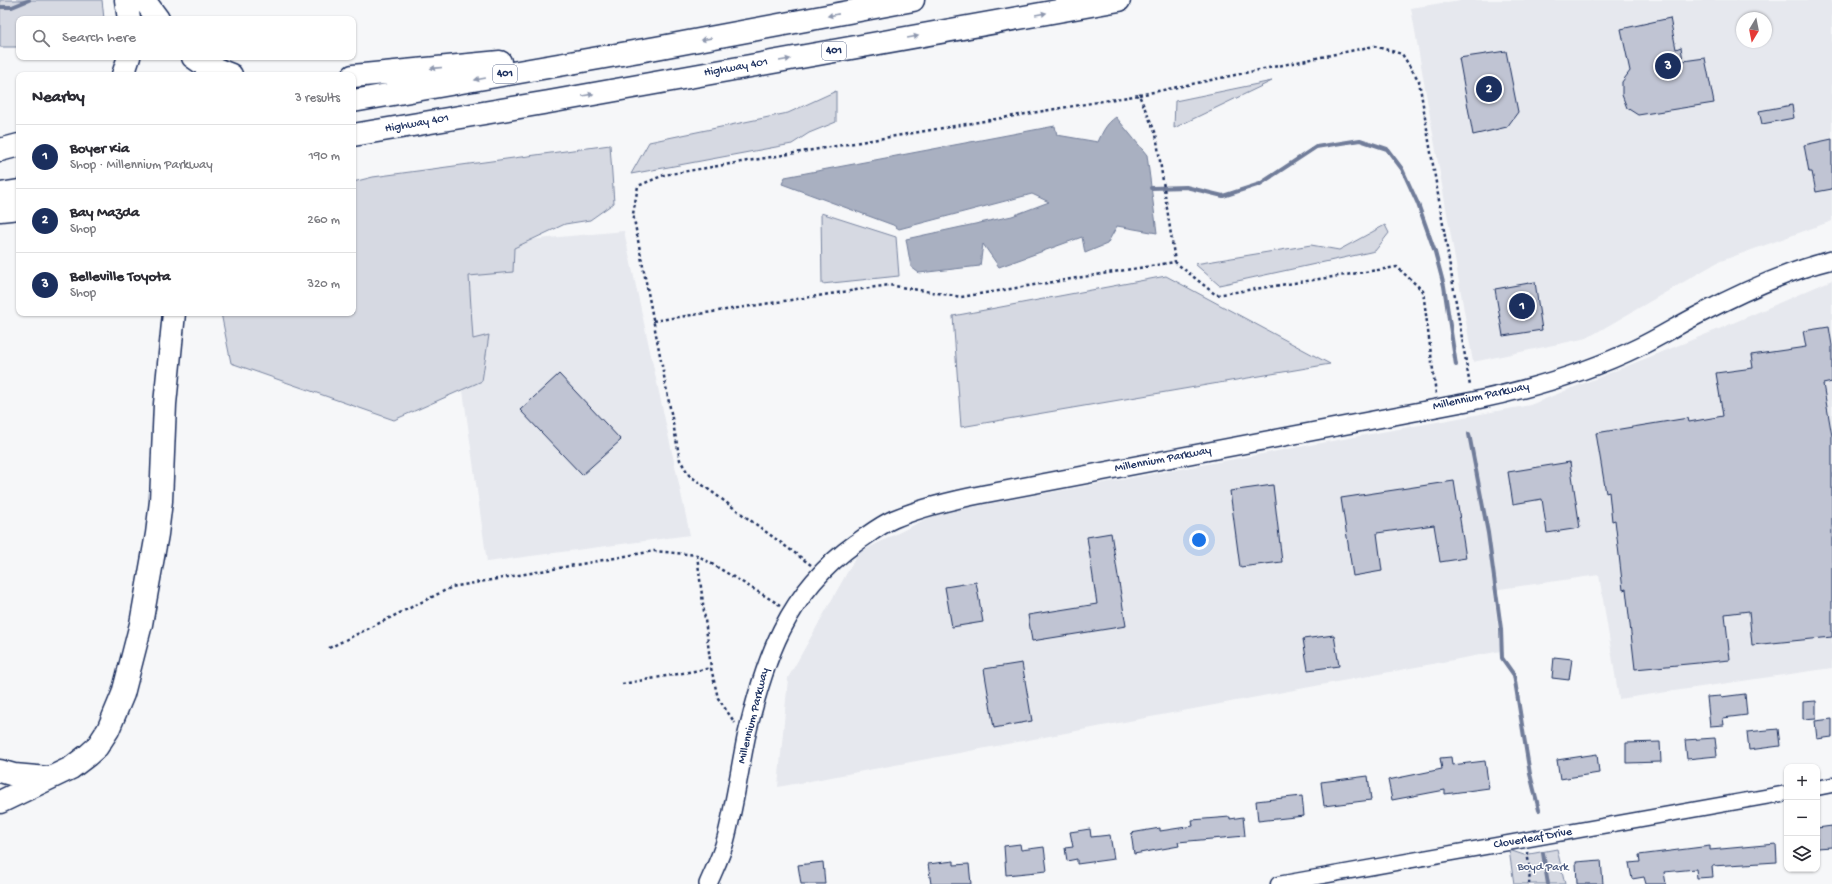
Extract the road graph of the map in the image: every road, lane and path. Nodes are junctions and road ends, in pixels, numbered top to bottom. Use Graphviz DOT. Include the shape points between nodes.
graph roads {
  1 [pos="126,0"];
  2 [pos="144,0"];
  3 [pos="913,0"];
  4 [pos="1119,0"];
  5 [pos="129,16"];
  6 [pos="156,16"];
  7 [pos="656,48"];
  8 [pos="128,60"];
  9 [pos="197,60"];
  10 [pos="125,72"];
  11 [pos="223,72"];
  12 [pos="356,76"];
  13 [pos="1139,95"];
  14 [pos="356,100"];
  15 [pos="550,102"];
  16 [pos="356,134"];
  17 [pos="16,146"];
  18 [pos="356,147"];
  19 [pos="0,150"];
  20 [pos="16,160"];
  21 [pos="0,163"];
  22 [pos="16,191"];
  23 [pos="0,194"];
  24 [pos="16,208"];
  25 [pos="0,210"];
  26 [pos="1832,260"];
  27 [pos="1175,262"];
  28 [pos="162,316"];
  29 [pos="174,316"];
  30 [pos="653,321"];
  31 [pos="1473,401"];
  32 [pos="165,404"];
  33 [pos="1438,407"];
  34 [pos="697,555"];
  35 [pos="821,572"];
  36 [pos="790,611"];
  37 [pos="329,648"];
  38 [pos="711,668"];
  39 [pos="622,684"];
  40 [pos="746,740"];
  41 [pos="0,771"];
  42 [pos="49,778"];
  43 [pos="1832,785"];
  44 [pos="1820,787"];
  45 [pos="1784,794"];
  46 [pos="0,802"];
  47 [pos="1526,840"];
  48 [pos="708,884"];
  49 [pos="1278,884"];
  50 [pos="1529,884"];
  1 -- 5 [label="highway"];
  2 -- 6 [label="highway"];
  3 -- 7 [label="highway, 401, one-way"];
  15 -- 4 [label="highway, Highway 401 / 401, one-way"];
  7 -- 12 [label="highway, one-way"];
  7 -- 14 [label="highway, 401, one-way"];
  8 -- 10 [label="highway"];
  9 -- 11 [label="highway"];
  13 -- 27 [label="path" via="1156,134"];
  13 -- 30 [label="path" via="664,175 638,186 633,214"];
  13 -- 31 [label="path" via="1374,46 1402,54 1419,81"];
  15 -- 16 [label="highway, Highway 401 / 401"];
  15 -- 18 [label="highway"];
  17 -- 19 [label="highway"];
  20 -- 21 [label="highway"];
  22 -- 23 [label="highway"];
  24 -- 25 [label="highway"];
  26 -- 31 [label="street, Millennium Parkway" via="1768,282 1700,314 1639,347 1585,370"];
  27 -- 30 [label="path" via="960,297 889,284"];
  27 -- 33 [label="path" via="1216,295 1397,267 1423,291"];
  28 -- 32 [label="highway"];
  29 -- 32 [label="highway"];
  30 -- 35 [label="path" via="680,460 689,474"];
  31 -- 33 [label="street, Millennium Parkway"];
  32 -- 42 [label="highway" via="162,486 157,534 141,624 124,694 108,730 97,747 71,768"];
  33 -- 35 [label="street, Millennium Parkway" via="984,494 929,507 892,520 836,558"];
  34 -- 36 [label="path"];
  34 -- 37 [label="path" via="654,551 452,587"];
  34 -- 38 [label="path"];
  35 -- 36 [label="street, Millennium Parkway"];
  36 -- 40 [label="street, Millennium Parkway" via="762,677"];
  38 -- 39 [label="path"];
  38 -- 40 [label="path" via="718,698"];
  40 -- 48 [label="street, Millennium Parkway" via="725,843"];
  41 -- 42 [label="highway"];
  42 -- 46 [label="highway"];
  43 -- 44 [label="street"];
  45 -- 47 [label="street, Cloverleaf Drive"];
  47 -- 49 [label="street, Cloverleaf Drive"];
  47 -- 50 [label="path"];
}
